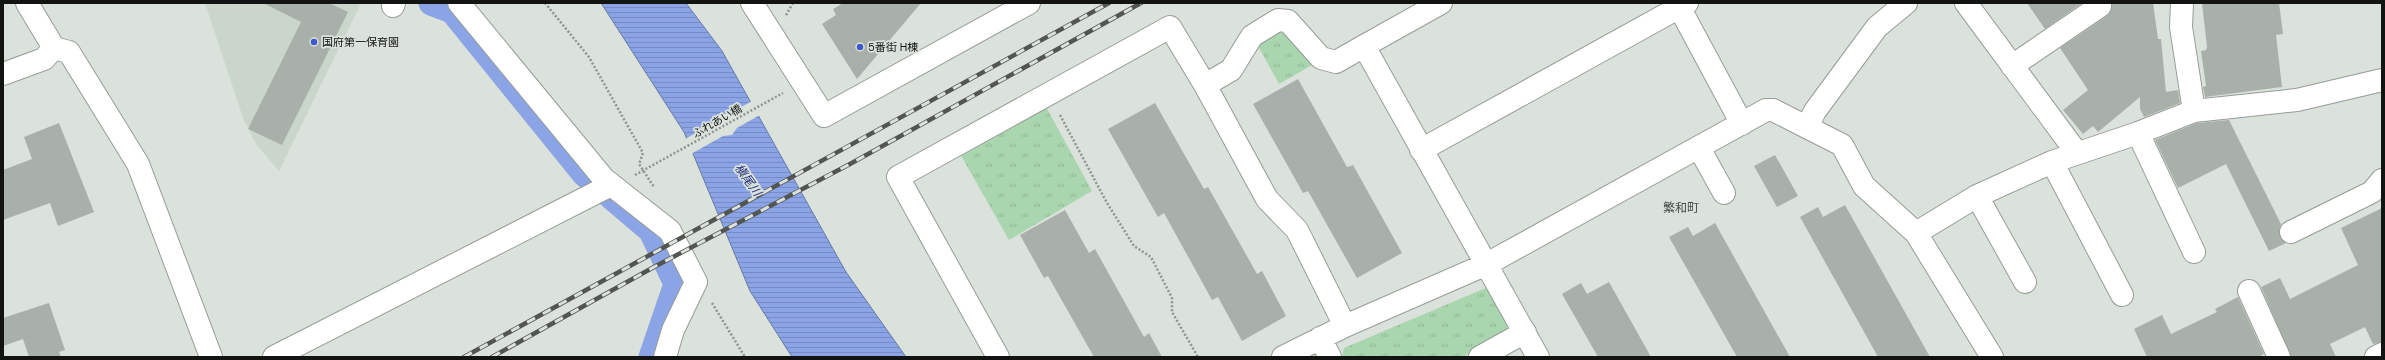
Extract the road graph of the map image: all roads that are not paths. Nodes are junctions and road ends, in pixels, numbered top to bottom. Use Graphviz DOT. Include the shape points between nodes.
graph roads {
  1 [pos="27,3"];
  2 [pos="458,3"];
  3 [pos="752,3"];
  4 [pos="1029,3"];
  5 [pos="1441,3"];
  6 [pos="1906,3"];
  7 [pos="1966,3"];
  8 [pos="2182,3"];
  9 [pos="1681,4"];
  10 [pos="2100,6"];
  11 [pos="1364,46"];
  12 [pos="54,48"];
  13 [pos="2012,66"];
  14 [pos="3,74"];
  15 [pos="2382,80"];
  16 [pos="1205,85"];
  17 [pos="2194,111"];
  18 [pos="1742,124"];
  19 [pos="1807,127"];
  20 [pos="2138,133"];
  21 [pos="1699,148"];
  22 [pos="1422,150"];
  23 [pos="2077,154"];
  24 [pos="2052,162"];
  25 [pos="2382,180"];
  26 [pos="603,188"];
  27 [pos="1724,193"];
  28 [pos="1977,196"];
  29 [pos="2291,232"];
  30 [pos="1916,233"];
  31 [pos="2194,252"];
  32 [pos="1487,264"];
  33 [pos="2025,282"];
  34 [pos="2249,291"];
  35 [pos="2122,295"];
  36 [pos="1345,326"];
  37 [pos="1525,332"];
  38 [pos="1320,338"];
  39 [pos="2382,354"];
  40 [pos="211,357"];
  41 [pos="274,357"];
  42 [pos="665,357"];
  43 [pos="998,357"];
  44 [pos="1283,357"];
  45 [pos="1330,357"];
  46 [pos="1480,357"];
  47 [pos="1538,357"];
  48 [pos="1992,357"];
  49 [pos="2279,357"];
  50 [pos="2376,357"];
  1 -- 12 [label="street"];
  2 -- 26 [label="street" via="604,179"];
  3 -- 4 [label="street" via="824,116"];
  5 -- 11 [label="street"];
  6 -- 19 [label="street" via="1876,27 1815,111"];
  7 -- 13 [label="street"];
  8 -- 17 [label="street" via="2181,26"];
  9 -- 18 [label="street"];
  9 -- 22 [label="street"];
  10 -- 13 [label="street"];
  11 -- 16 [label="street" via="1336,62 1321,58 1288,20 1278,20 1252,36 1231,70"];
  11 -- 22 [label="street"];
  12 -- 14 [label="street" via="44,59"];
  12 -- 40 [label="street" via="69,52 138,164"];
  13 -- 23 [label="street"];
  15 -- 17 [label="street" via="2297,100"];
  16 -- 36 [label="street" via="1267,199 1297,230"];
  16 -- 43 [label="street" via="1170,27 898,177"];
  17 -- 20 [label="street"];
  18 -- 19 [label="street" via="1766,110 1773,110"];
  18 -- 21 [label="street"];
  19 -- 30 [label="street" via="1842,145 1864,186"];
  20 -- 23 [label="street"];
  20 -- 31 [label="street"];
  21 -- 27 [label="street"];
  21 -- 32 [label="street"];
  22 -- 32 [label="street"];
  23 -- 24 [label="street"];
  24 -- 28 [label="street"];
  24 -- 35 [label="street"];
  25 -- 29 [label="street" via="2372,192"];
  26 -- 41 [label="street"];
  26 -- 42 [label="street" via="670,231 696,282 673,330"];
  28 -- 30 [label="street"];
  28 -- 33 [label="street"];
  30 -- 48 [label="street"];
  32 -- 36 [label="street"];
  32 -- 37 [label="street"];
  34 -- 49 [label="street"];
  36 -- 38 [label="street"];
  37 -- 46 [label="street"];
  37 -- 47 [label="street"];
  38 -- 44 [label="street"];
  38 -- 45 [label="street"];
  39 -- 50 [label="street"];
}
